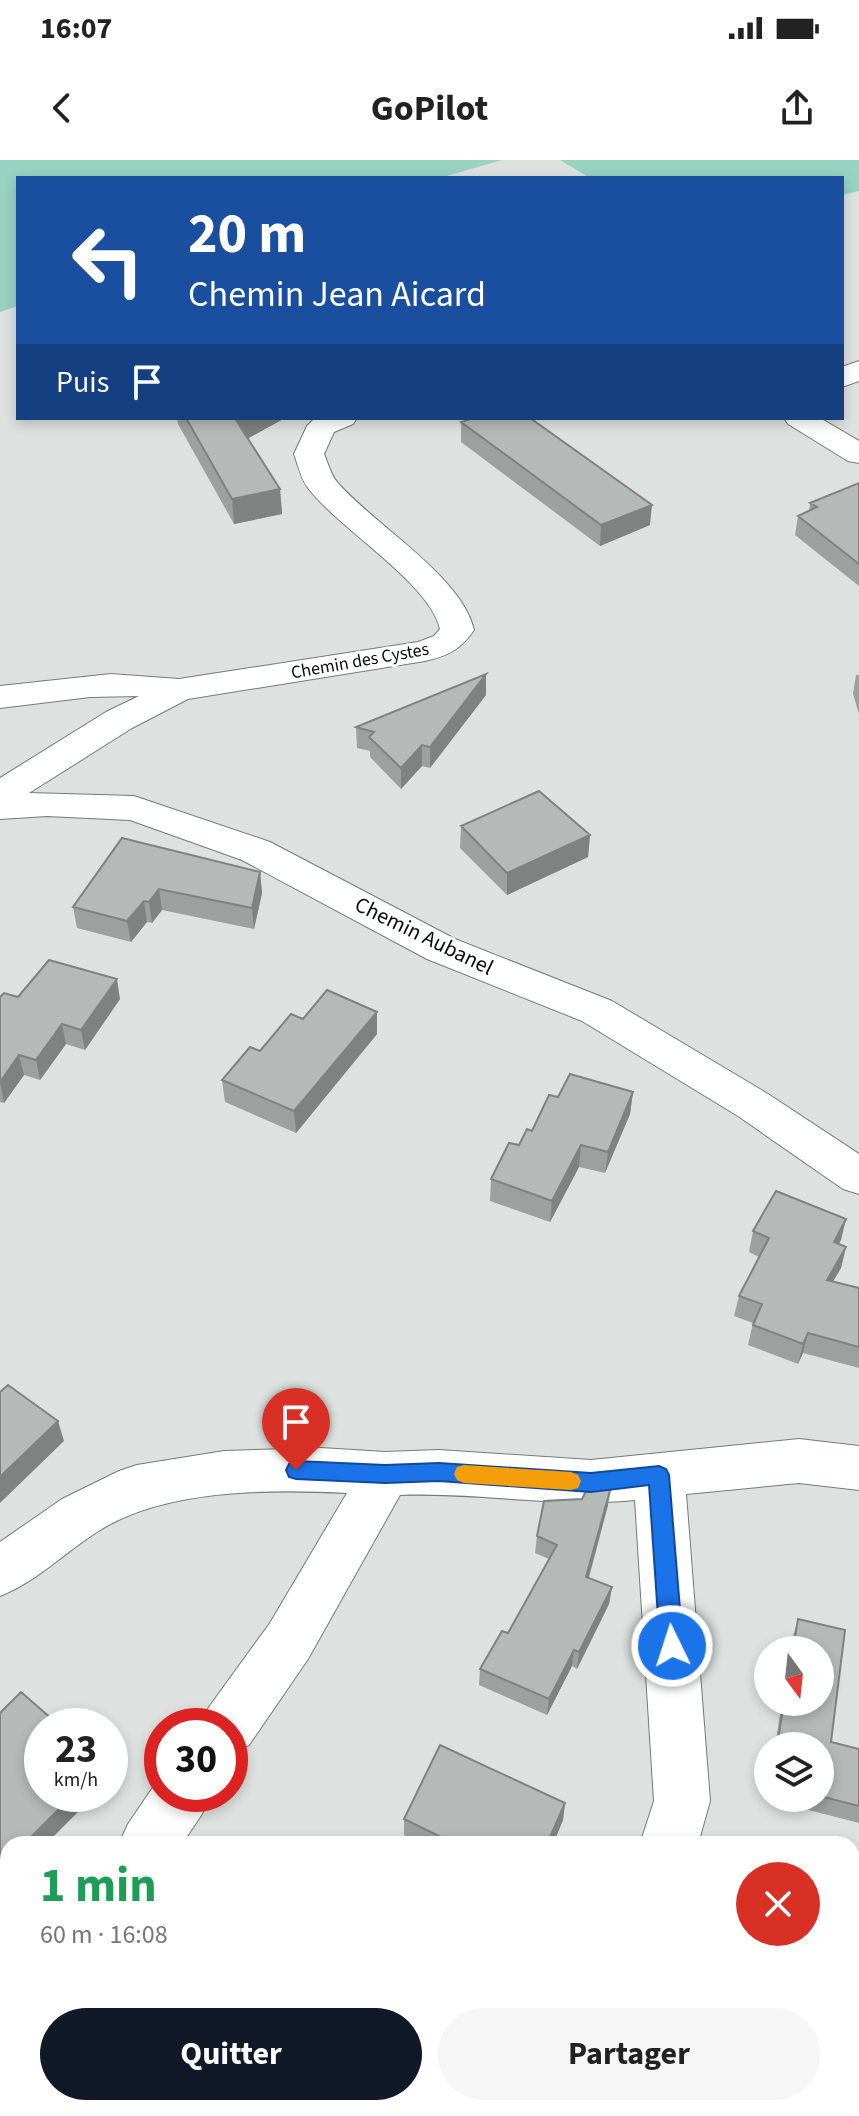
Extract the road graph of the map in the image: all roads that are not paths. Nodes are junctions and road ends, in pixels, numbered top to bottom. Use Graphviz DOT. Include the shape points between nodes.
graph roads {
  1 [pos="802,420"];
  2 [pos="328,421"];
  3 [pos="859,454"];
  4 [pos="179,690"];
  5 [pos="0,697"];
  6 [pos="0,795"];
  7 [pos="0,807"];
  8 [pos="859,1177"];
  9 [pos="859,1468"];
  10 [pos="385,1474"];
  11 [pos="659,1475"];
  12 [pos="0,1572"];
  13 [pos="242,1708"];
  14 [pos="170,1812"];
  15 [pos="153,1836"];
  16 [pos="671,1836"];
  1 -- 3 [label="street"];
  2 -- 4 [label="street, Chemin des Cystes" via="309,454 321,484 429,585 454,616 457,630 446,643 425,651"];
  4 -- 5 [label="street" via="110,683"];
  4 -- 6 [label="street, Chemin des Cystes" via="119,720"];
  7 -- 8 [label="street, Chemin Aubanel" via="134,808 256,851 441,949 597,1011 753,1105"];
  9 -- 11 [label="street" via="799,1461"];
  10 -- 11 [label="street" via="439,1472 591,1482"];
  10 -- 12 [label="street" via="224,1473 137,1487 80,1515"];
  10 -- 13 [label="street" via="289,1641"];
  11 -- 16 [label="street" via="682,1801"];
  14 -- 15 [label="street"];
}
